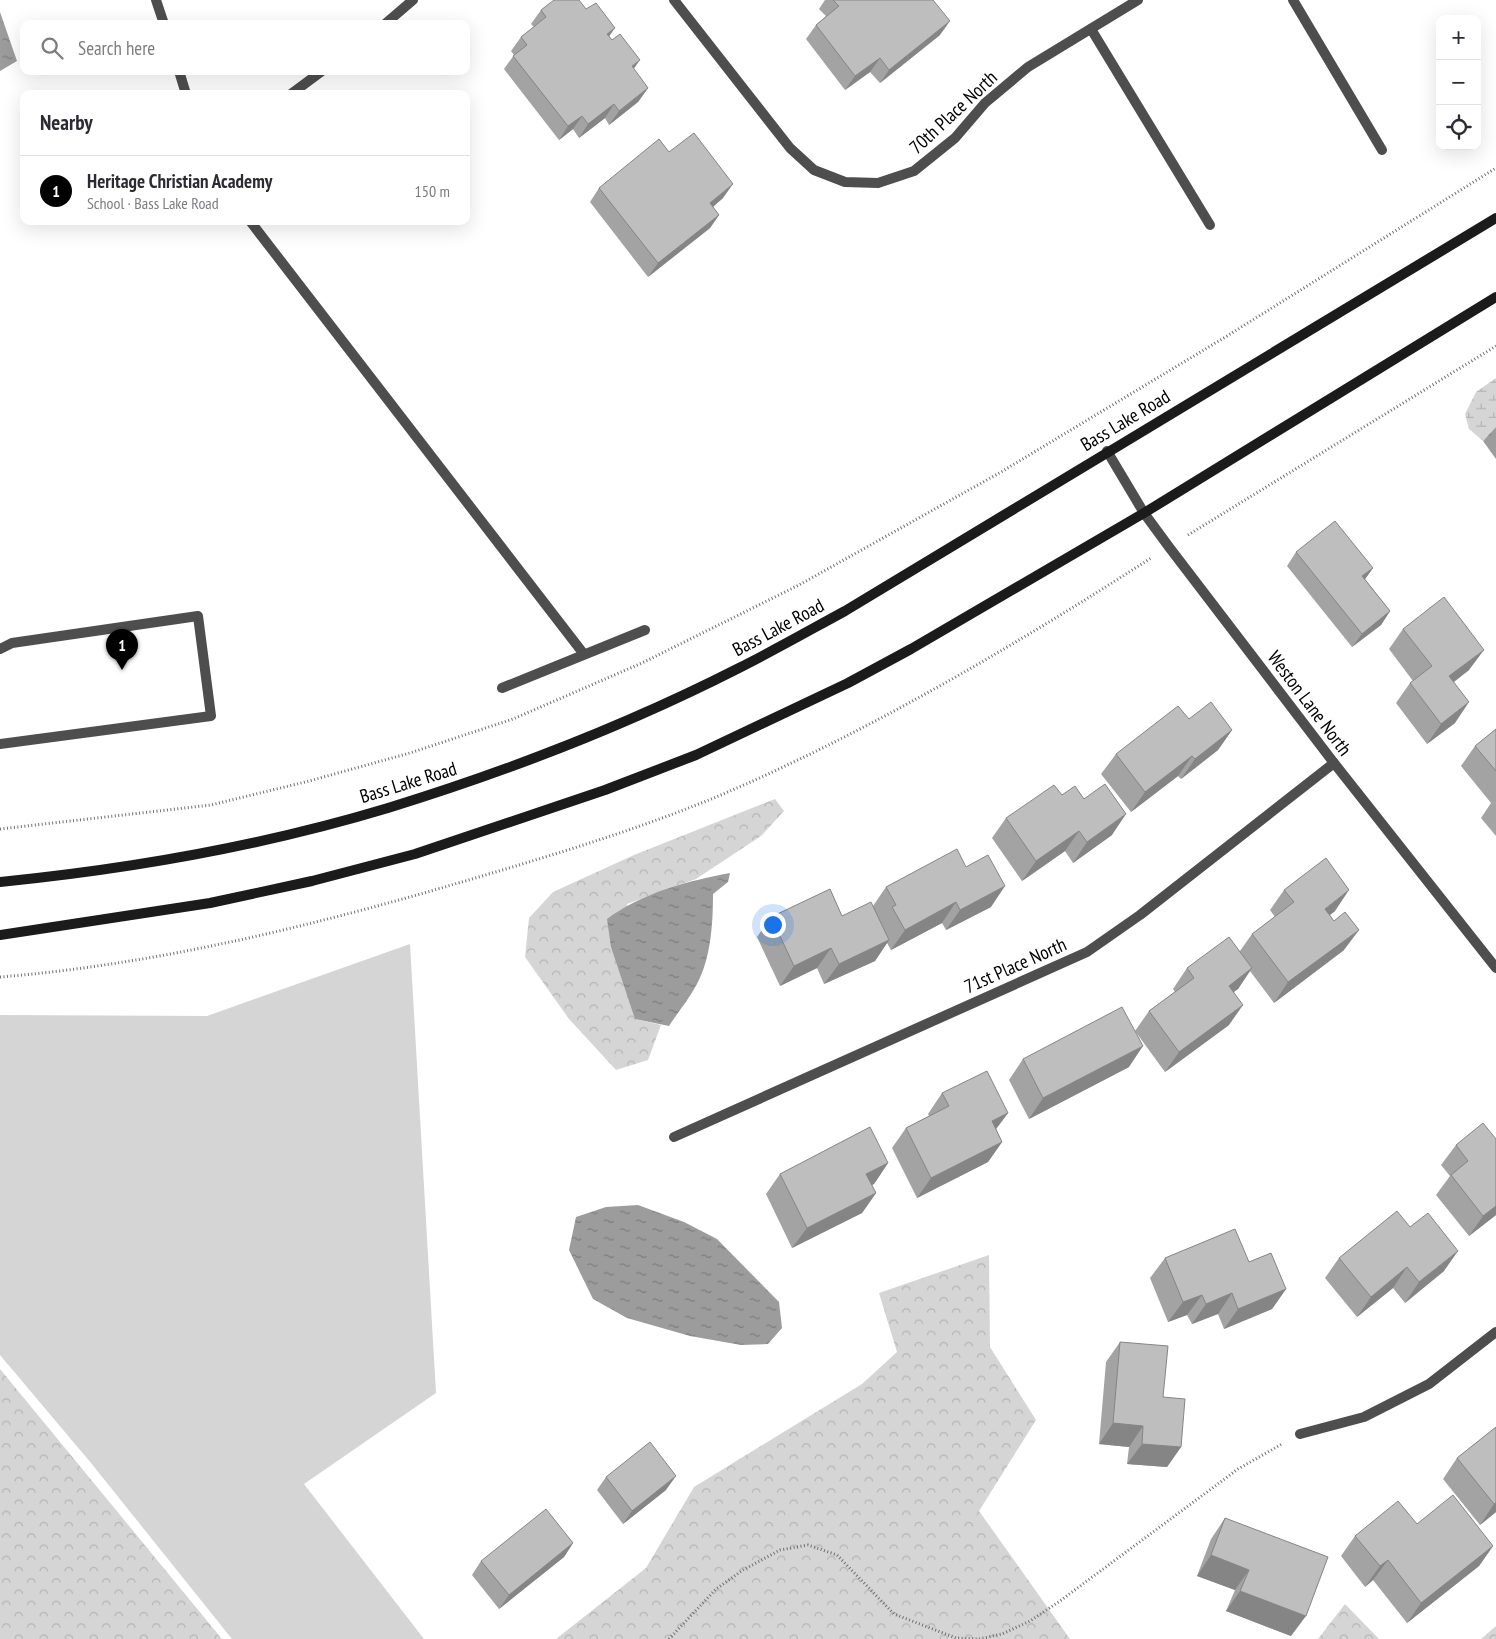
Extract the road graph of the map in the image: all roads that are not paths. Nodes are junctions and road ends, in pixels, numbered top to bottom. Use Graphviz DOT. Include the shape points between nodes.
graph roads {
  1 [pos="156,0"];
  2 [pos="413,0"];
  3 [pos="674,0"];
  4 [pos="1138,0"];
  5 [pos="1293,0"];
  6 [pos="163,20"];
  7 [pos="389,20"];
  8 [pos="1091,29"];
  9 [pos="180,75"];
  10 [pos="317,75"];
  11 [pos="185,90"];
  12 [pos="296,90"];
  13 [pos="1382,150"];
  14 [pos="1496,218"];
  15 [pos="253,225"];
  16 [pos="1210,225"];
  17 [pos="1496,297"];
  18 [pos="1107,451"];
  19 [pos="1144,513"];
  20 [pos="645,630"];
  21 [pos="0,649"];
  22 [pos="583,653"];
  23 [pos="502,688"];
  24 [pos="0,744"];
  25 [pos="1334,763"];
  26 [pos="0,882"];
  27 [pos="0,935"];
  28 [pos="1496,968"];
  29 [pos="674,1137"];
  30 [pos="1496,1332"];
  31 [pos="1300,1434"];
  1 -- 6 [label="street"];
  2 -- 7 [label="street"];
  3 -- 8 [label="street, 70th Place North" via="790,148 814,170 845,182 878,183 914,171 954,138 985,104 1028,67"];
  4 -- 8 [label="street, 70th Place North"];
  5 -- 13 [label="street"];
  8 -- 16 [label="street"];
  9 -- 11 [label="street"];
  10 -- 12 [label="street"];
  14 -- 18 [label="main road, Bass Lake Road"];
  15 -- 22 [label="street"];
  17 -- 19 [label="main road"];
  18 -- 19 [label="street, Weston Lane North"];
  18 -- 26 [label="main road, Bass Lake Road" via="845,611 763,655 629,719 546,753 386,808 298,831 206,852 88,872"];
  19 -- 25 [label="street, Weston Lane North"];
  19 -- 27 [label="main road" via="848,683 696,755 605,790 414,854 312,881 201,904"];
  20 -- 22 [label="street"];
  21 -- 24 [label="street" via="12,643 198,616 211,716"];
  22 -- 23 [label="street"];
  25 -- 28 [label="street, Weston Lane North"];
  25 -- 29 [label="street, 71st Place North" via="1140,915 1087,952"];
  30 -- 31 [label="street" via="1429,1384 1364,1417"];
}
